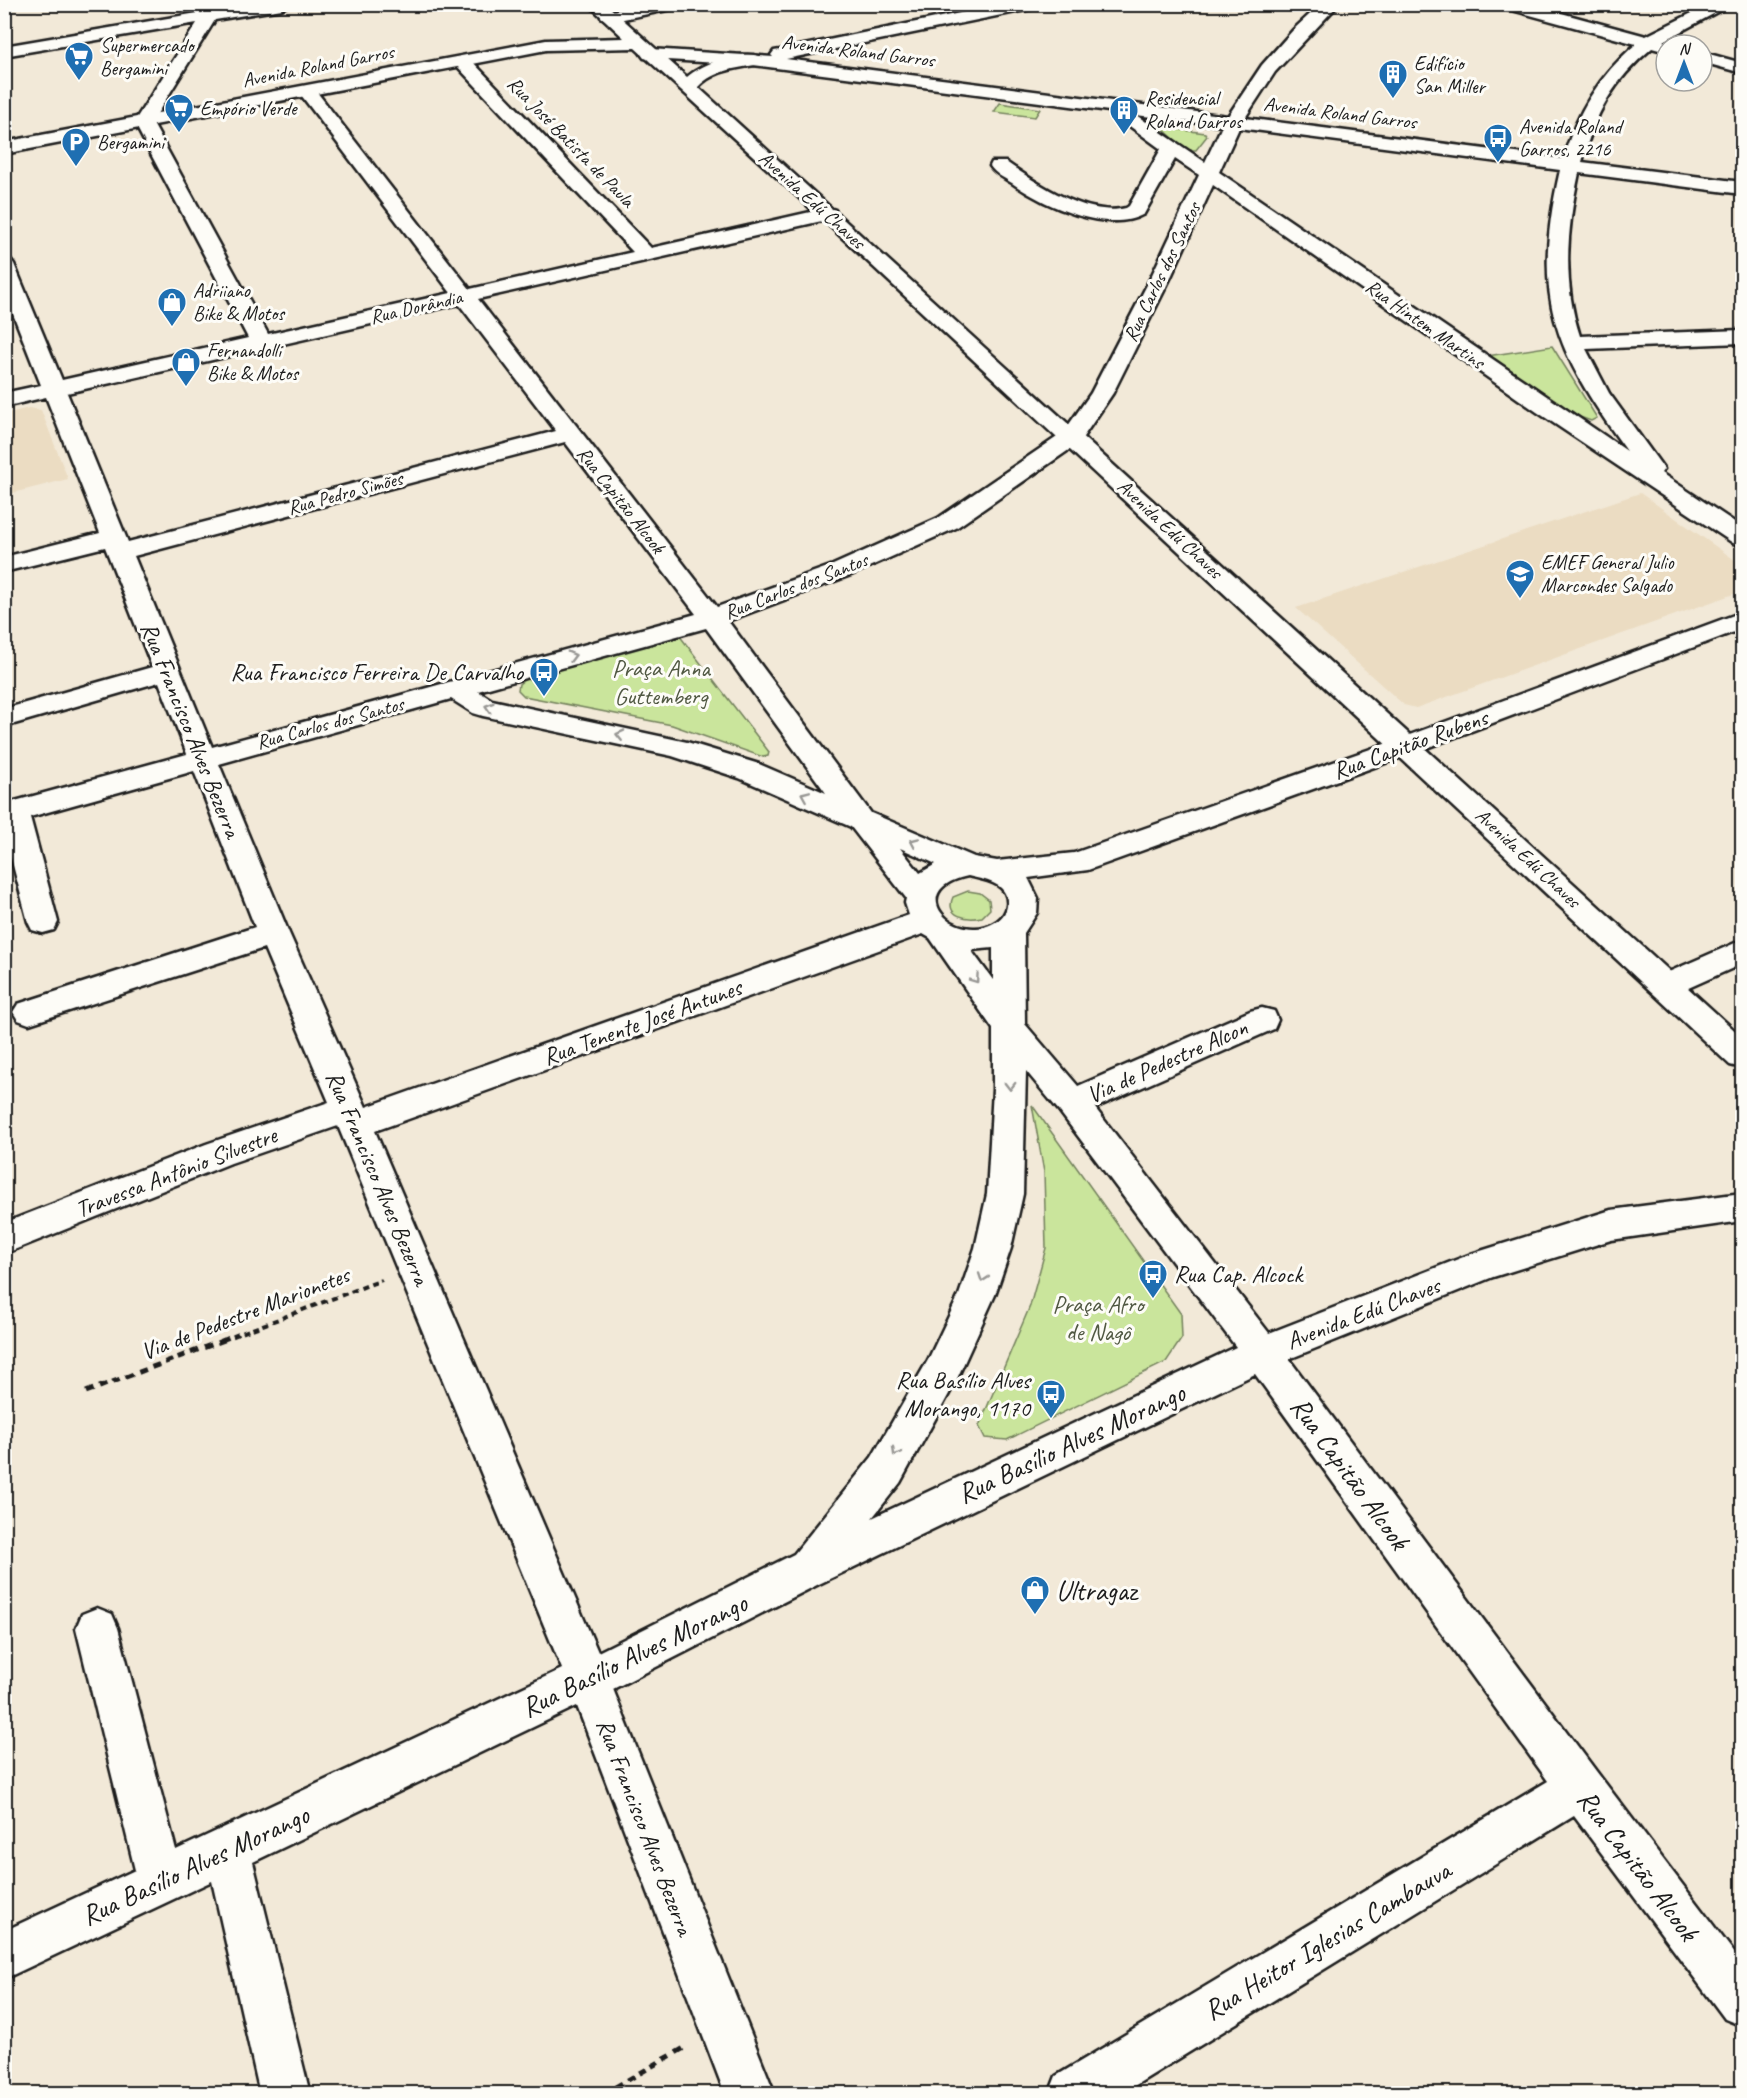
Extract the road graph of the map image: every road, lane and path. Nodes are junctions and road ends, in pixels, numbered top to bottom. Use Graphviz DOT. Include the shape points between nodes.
graph roads {
  1 [pos="282,4"];
  2 [pos="596,4"];
  3 [pos="672,4"];
  4 [pos="1031,4"];
  5 [pos="1331,4"];
  6 [pos="1507,4"];
  7 [pos="1724,4"];
  8 [pos="984,9"];
  9 [pos="209,17"];
  10 [pos="609,17"];
  11 [pos="624,30"];
  12 [pos="1677,33"];
  13 [pos="833,44"];
  14 [pos="1654,44"];
  15 [pos="546,45"];
  16 [pos="1654,47"];
  17 [pos="644,48"];
  18 [pos="4,51"];
  19 [pos="753,60"];
  20 [pos="1714,60"];
  21 [pos="463,62"];
  22 [pos="1743,68"];
  23 [pos="828,70"];
  24 [pos="687,88"];
  25 [pos="307,91"];
  26 [pos="1111,105"];
  27 [pos="143,122"];
  28 [pos="1233,122"];
  29 [pos="1172,147"];
  30 [pos="4,148"];
  31 [pos="1571,165"];
  32 [pos="999,166"];
  33 [pos="1209,174"];
  34 [pos="1743,188"];
  35 [pos="828,214"];
  36 [pos="646,254"];
  37 [pos="4,264"];
  38 [pos="466,295"];
  39 [pos="12,304"];
  40 [pos="1743,336"];
  41 [pos="261,342"];
  42 [pos="1572,343"];
  43 [pos="55,389"];
  44 [pos="4,400"];
  45 [pos="570,434"];
  46 [pos="1071,438"];
  47 [pos="1662,483"];
  48 [pos="1743,538"];
  49 [pos="117,545"];
  50 [pos="4,565"];
  51 [pos="712,618"];
  52 [pos="1743,620"];
  53 [pos="168,671"];
  54 [pos="455,689"];
  55 [pos="4,718"];
  56 [pos="1406,746"];
  57 [pos="202,758"];
  58 [pos="9,813"];
  59 [pos="859,817"];
  60 [pos="1077,863"];
  61 [pos="968,866"];
  62 [pos="998,871"];
  63 [pos="930,916"];
  64 [pos="1016,919"];
  65 [pos="44,922"];
  66 [pos="273,933"];
  67 [pos="1743,951"];
  68 [pos="1666,986"];
  69 [pos="30,1012"];
  70 [pos="1262,1020"];
  71 [pos="1009,1028"];
  72 [pos="1743,1056"];
  73 [pos="1072,1103"];
  74 [pos="353,1116"];
  75 [pos="1743,1207"];
  76 [pos="4,1239"];
  77 [pos="416,1267"];
  78 [pos="1262,1353"];
  79 [pos="86,1392"];
  80 [pos="804,1570"];
  81 [pos="97,1629"];
  82 [pos="588,1679"];
  83 [pos="1580,1787"];
  84 [pos="227,1849"];
  85 [pos="161,1880"];
  86 [pos="4,1956"];
  87 [pos="1743,2002"];
  88 [pos="723,2027"];
  89 [pos="285,2094"];
  90 [pos="603,2094"];
  91 [pos="750,2094"];
  92 [pos="1074,2094"];
  1 -- 9 [label="street"];
  2 -- 10 [label="street, Avenida Edú Chaves"];
  3 -- 10 [label="street"];
  4 -- 8 [label="street"];
  5 -- 28 [label="street, Rua Carlos dos Santos" via="1268,69"];
  6 -- 14 [label="street"];
  7 -- 12 [label="street"];
  8 -- 13 [label="street"];
  9 -- 18 [label="street"];
  9 -- 27 [label="street"];
  10 -- 11 [label="street, Avenida Edú Chaves"];
  11 -- 15 [label="street"];
  11 -- 17 [label="street, Avenida Edú Chaves"];
  13 -- 19 [label="street"];
  13 -- 23 [label="street" via="816,58"];
  15 -- 17 [label="street, Avenida Roland Garros"];
  15 -- 21 [label="street, Avenida Roland Garros"];
  16 -- 31 [label="street" via="1602,89 1592,104"];
  17 -- 19 [label="street, Avenida Roland Garros"];
  17 -- 21 [label="street, Avenida Roland Garros"];
  17 -- 24 [label="street, Avenida Edú Chaves"];
  19 -- 23 [label="street, Avenida Roland Garros"];
  19 -- 24 [label="street" via="716,66"];
  20 -- 22 [label="street"];
  21 -- 25 [label="street, Avenida Roland Garros"];
  21 -- 36 [label="street, Rua José Batista de Paula"];
  23 -- 26 [label="street, Avenida Roland Garros"];
  24 -- 35 [label="street, Avenida Edú Chaves"];
  25 -- 27 [label="street, Avenida Roland Garros"];
  25 -- 38 [label="street, Rua Capitão Alcook"];
  26 -- 28 [label="street, Avenida Roland Garros"];
  26 -- 29 [label="street, Rua Hintem Martins"];
  27 -- 30 [label="street, Avenida Roland Garros"];
  27 -- 41 [label="street"];
  28 -- 31 [label="street, Avenida Roland Garros"];
  28 -- 33 [label="street, Rua Carlos dos Santos"];
  29 -- 32 [label="street" via="1137,210 1123,215 1074,209 1049,200"];
  29 -- 33 [label="street, Rua Hintem Martins"];
  31 -- 34 [label="street, Avenida Roland Garros"];
  31 -- 42 [label="street" via="1557,256 1561,303"];
  33 -- 46 [label="street, Rua Carlos dos Santos" via="1102,393"];
  33 -- 47 [label="street, Rua Hintem Martins" via="1545,407"];
  35 -- 36 [label="street, Rua Dorândia"];
  35 -- 46 [label="street, Avenida Edú Chaves"];
  36 -- 38 [label="street, Rua Dorândia"];
  37 -- 39 [label="street, Rua Francisco Alves Bezerra"];
  38 -- 41 [label="street, Rua Dorândia"];
  38 -- 45 [label="street, Rua Capitão Alcook"];
  39 -- 43 [label="street, Rua Francisco Alves Bezerra"];
  40 -- 42 [label="street"];
  41 -- 43 [label="street, Rua Dorândia"];
  42 -- 47 [label="street" via="1592,384"];
  43 -- 44 [label="street, Rua Dorândia"];
  43 -- 49 [label="street, Rua Francisco Alves Bezerra"];
  45 -- 49 [label="street, Rua Pedro Simões"];
  45 -- 51 [label="street, Rua Capitão Alcook"];
  46 -- 51 [label="street, Rua Carlos dos Santos" via="947,523 842,570"];
  46 -- 56 [label="street, Avenida Edú Chaves"];
  47 -- 48 [label="street, Rua Hintem Martins"];
  49 -- 50 [label="street, Rua Pedro Simões"];
  49 -- 53 [label="street, Rua Francisco Alves Bezerra"];
  54 -- 51 [label="street, Rua Carlos dos Santos, one-way"];
  51 -- 59 [label="street, Rua Capitão Alcook"];
  52 -- 56 [label="street, Rua Capitão Rubens"];
  53 -- 55 [label="street"];
  53 -- 57 [label="street, Rua Francisco Alves Bezerra"];
  54 -- 57 [label="street, Rua Carlos dos Santos"];
  59 -- 54 [label="street, one-way" via="698,754 483,707"];
  56 -- 60 [label="street, Rua Capitão Rubens"];
  56 -- 68 [label="street, Avenida Edú Chaves"];
  57 -- 58 [label="street, Rua Carlos dos Santos"];
  57 -- 66 [label="street, Rua Francisco Alves Bezerra"];
  58 -- 65 [label="street"];
  61 -- 59 [label="street, Rua Capitão Alcook, one-way"];
  59 -- 63 [label="street"];
  60 -- 62 [label="street, Rua Capitão Rubens"];
  60 -- 64 [label="street, Rua Capitão Rubens"];
  61 -- 62 [label="street"];
  61 -- 63 [label="street" via="937,875 926,885"];
  62 -- 64 [label="street" via="1019,887 1024,897"];
  63 -- 64 [label="street" via="954,936 979,939 990,938"];
  63 -- 71 [label="street, one-way"];
  63 -- 74 [label="street, Rua Tenente José Antunes"];
  64 -- 71 [label="street"];
  66 -- 69 [label="street"];
  66 -- 74 [label="street, Rua Francisco Alves Bezerra"];
  67 -- 68 [label="street"];
  68 -- 72 [label="street, Avenida Edú Chaves"];
  70 -- 73 [label="street, Via de Pedestre Alcon"];
  71 -- 73 [label="street, Rua Capitão Alcook"];
  71 -- 80 [label="street, one-way" via="1005,1194 977,1295 942,1371 886,1470"];
  73 -- 78 [label="street, Rua Capitão Alcook"];
  74 -- 76 [label="street, Travessa Antônio Silvestre" via="289,1129"];
  74 -- 77 [label="street, Rua Francisco Alves Bezerra"];
  75 -- 78 [label="street, Avenida Edú Chaves" via="1611,1225 1484,1265"];
  77 -- 79 [label="path, Via de Pedestre Marionetes"];
  77 -- 82 [label="street, Rua Francisco Alves Bezerra"];
  78 -- 80 [label="street, Rua Basílio Alves Morango"];
  78 -- 83 [label="street, Rua Capitão Alcook"];
  80 -- 82 [label="street, Rua Basílio Alves Morango"];
  81 -- 85 [label="street"];
  82 -- 84 [label="street, Rua Basílio Alves Morango"];
  82 -- 88 [label="street, Rua Francisco Alves Bezerra"];
  83 -- 87 [label="street, Rua Capitão Alcook"];
  83 -- 92 [label="street, Rua Heitor Iglesias Cambauva"];
  84 -- 85 [label="street, Rua Basílio Alves Morango"];
  84 -- 89 [label="street"];
  85 -- 86 [label="street, Rua Basílio Alves Morango"];
  88 -- 90 [label="path"];
  88 -- 91 [label="street, Rua Francisco Alves Bezerra"];
}
